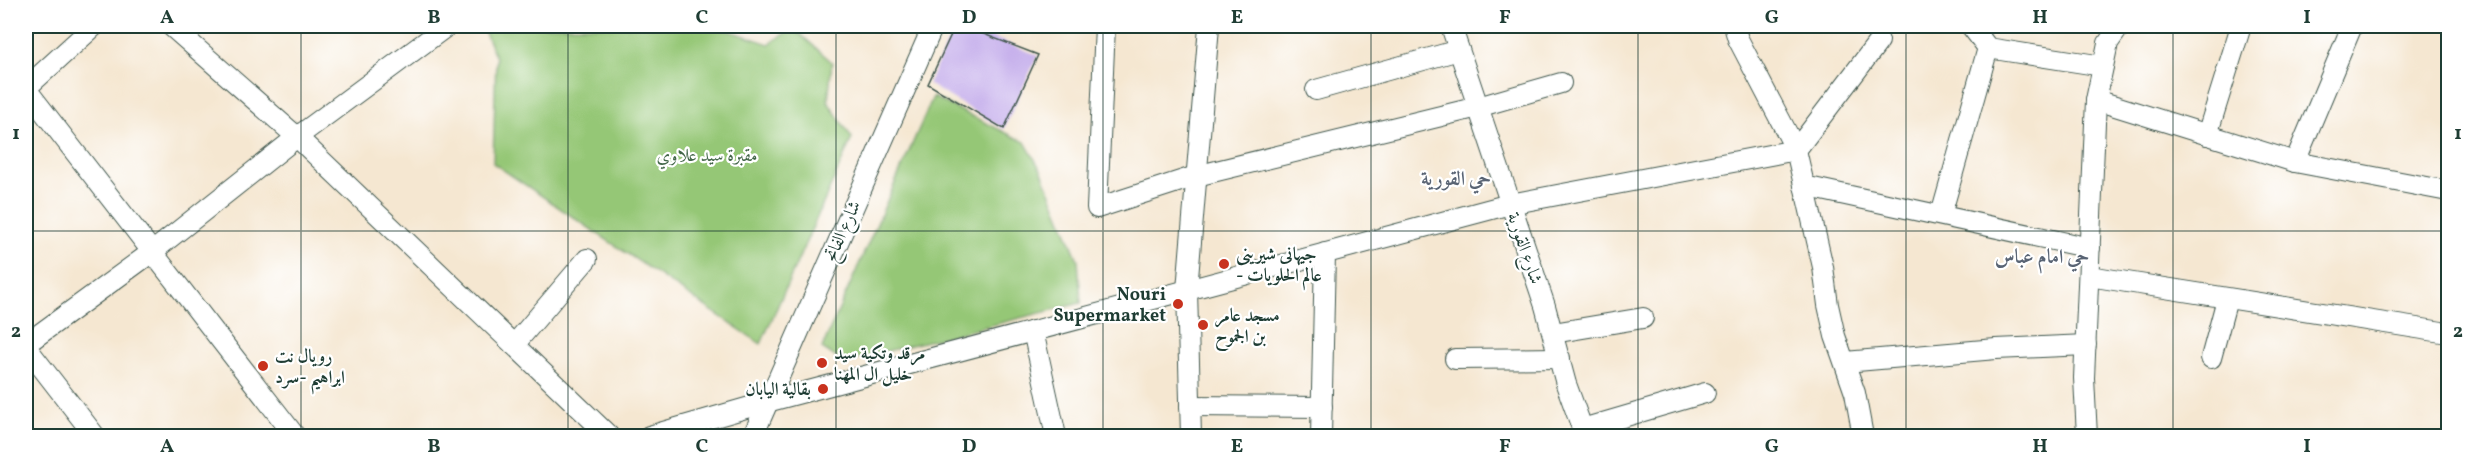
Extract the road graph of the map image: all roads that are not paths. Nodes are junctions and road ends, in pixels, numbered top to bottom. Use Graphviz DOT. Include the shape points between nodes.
graph roads {
  1 [pos="94,26"];
  2 [pos="171,26"];
  3 [pos="447,26"];
  4 [pos="933,26"];
  5 [pos="1106,26"];
  6 [pos="1209,26"];
  7 [pos="1450,26"];
  8 [pos="1734,26"];
  9 [pos="1971,26"];
  10 [pos="2120,26"];
  11 [pos="2241,26"];
  12 [pos="2352,26"];
  13 [pos="2105,34"];
  14 [pos="1879,41"];
  15 [pos="1988,48"];
  16 [pos="1459,50"];
  17 [pos="2103,66"];
  18 [pos="1561,83"];
  19 [pos="26,89"];
  20 [pos="1316,90"];
  21 [pos="2096,100"];
  22 [pos="1478,107"];
  23 [pos="2207,135"];
  24 [pos="297,137"];
  25 [pos="1796,150"];
  26 [pos="2295,162"];
  27 [pos="1196,176"];
  28 [pos="1804,186"];
  29 [pos="2448,191"];
  30 [pos="1510,204"];
  31 [pos="1941,215"];
  32 [pos="2090,248"];
  33 [pos="152,252"];
  34 [pos="1325,253"];
  35 [pos="587,259"];
  36 [pos="2089,276"];
  37 [pos="1187,290"];
  38 [pos="2227,299"];
  39 [pos="1643,318"];
  40 [pos="1033,331"];
  41 [pos="1553,333"];
  42 [pos="2448,333"];
  43 [pos="514,345"];
  44 [pos="2086,345"];
  45 [pos="28,353"];
  46 [pos="1560,358"];
  47 [pos="2211,358"];
  48 [pos="1455,359"];
  49 [pos="1845,362"];
  50 [pos="1705,393"];
  51 [pos="767,402"];
  52 [pos="1190,406"];
  53 [pos="1322,407"];
  54 [pos="1583,433"];
  55 [pos="95,436"];
  56 [pos="295,436"];
  57 [pos="609,436"];
  58 [pos="649,436"];
  59 [pos="753,436"];
  60 [pos="1056,436"];
  61 [pos="1191,436"];
  62 [pos="1322,436"];
  63 [pos="1863,436"];
  64 [pos="2087,436"];
  1 -- 19 [label="street"];
  2 -- 24 [label="street"];
  3 -- 24 [label="street"];
  4 -- 51 [label="street, شارع الفاتح"];
  5 -- 27 [label="street" via="1097,208"];
  6 -- 27 [label="street"];
  7 -- 16 [label="street, شارع القورية"];
  8 -- 25 [label="street"];
  9 -- 15 [label="street"];
  10 -- 13 [label="street"];
  11 -- 23 [label="street"];
  12 -- 26 [label="street"];
  13 -- 17 [label="street"];
  14 -- 25 [label="street"];
  15 -- 17 [label="street"];
  15 -- 31 [label="street"];
  16 -- 20 [label="street"];
  16 -- 22 [label="street, شارع القورية"];
  17 -- 21 [label="street"];
  18 -- 22 [label="street"];
  19 -- 33 [label="street"];
  21 -- 23 [label="street"];
  21 -- 32 [label="street"];
  22 -- 27 [label="street"];
  22 -- 30 [label="street, شارع القورية"];
  23 -- 26 [label="street"];
  24 -- 33 [label="street"];
  24 -- 43 [label="street"];
  25 -- 28 [label="street"];
  25 -- 30 [label="street"];
  26 -- 29 [label="street"];
  27 -- 37 [label="street"];
  28 -- 31 [label="street"];
  28 -- 49 [label="street" via="1835,336"];
  30 -- 34 [label="street"];
  30 -- 41 [label="street, شارع القورية"];
  31 -- 32 [label="street"];
  32 -- 36 [label="street"];
  33 -- 45 [label="street"];
  33 -- 56 [label="street"];
  34 -- 37 [label="street"];
  34 -- 53 [label="street"];
  35 -- 43 [label="street"];
  36 -- 38 [label="street"];
  36 -- 44 [label="street"];
  37 -- 40 [label="street"];
  37 -- 52 [label="street"];
  38 -- 42 [label="street"];
  38 -- 47 [label="street"];
  39 -- 41 [label="street"];
  40 -- 51 [label="street"];
  40 -- 60 [label="street"];
  41 -- 46 [label="street, شارع القورية"];
  43 -- 57 [label="street"];
  44 -- 49 [label="street"];
  44 -- 64 [label="street"];
  45 -- 55 [label="street"];
  46 -- 48 [label="street"];
  46 -- 54 [label="street, شارع القورية"];
  49 -- 63 [label="street"];
  50 -- 54 [label="street"];
  51 -- 58 [label="street"];
  51 -- 59 [label="street, شارع الفاتح"];
  52 -- 53 [label="street"];
  52 -- 61 [label="street"];
  53 -- 62 [label="street"];
}
